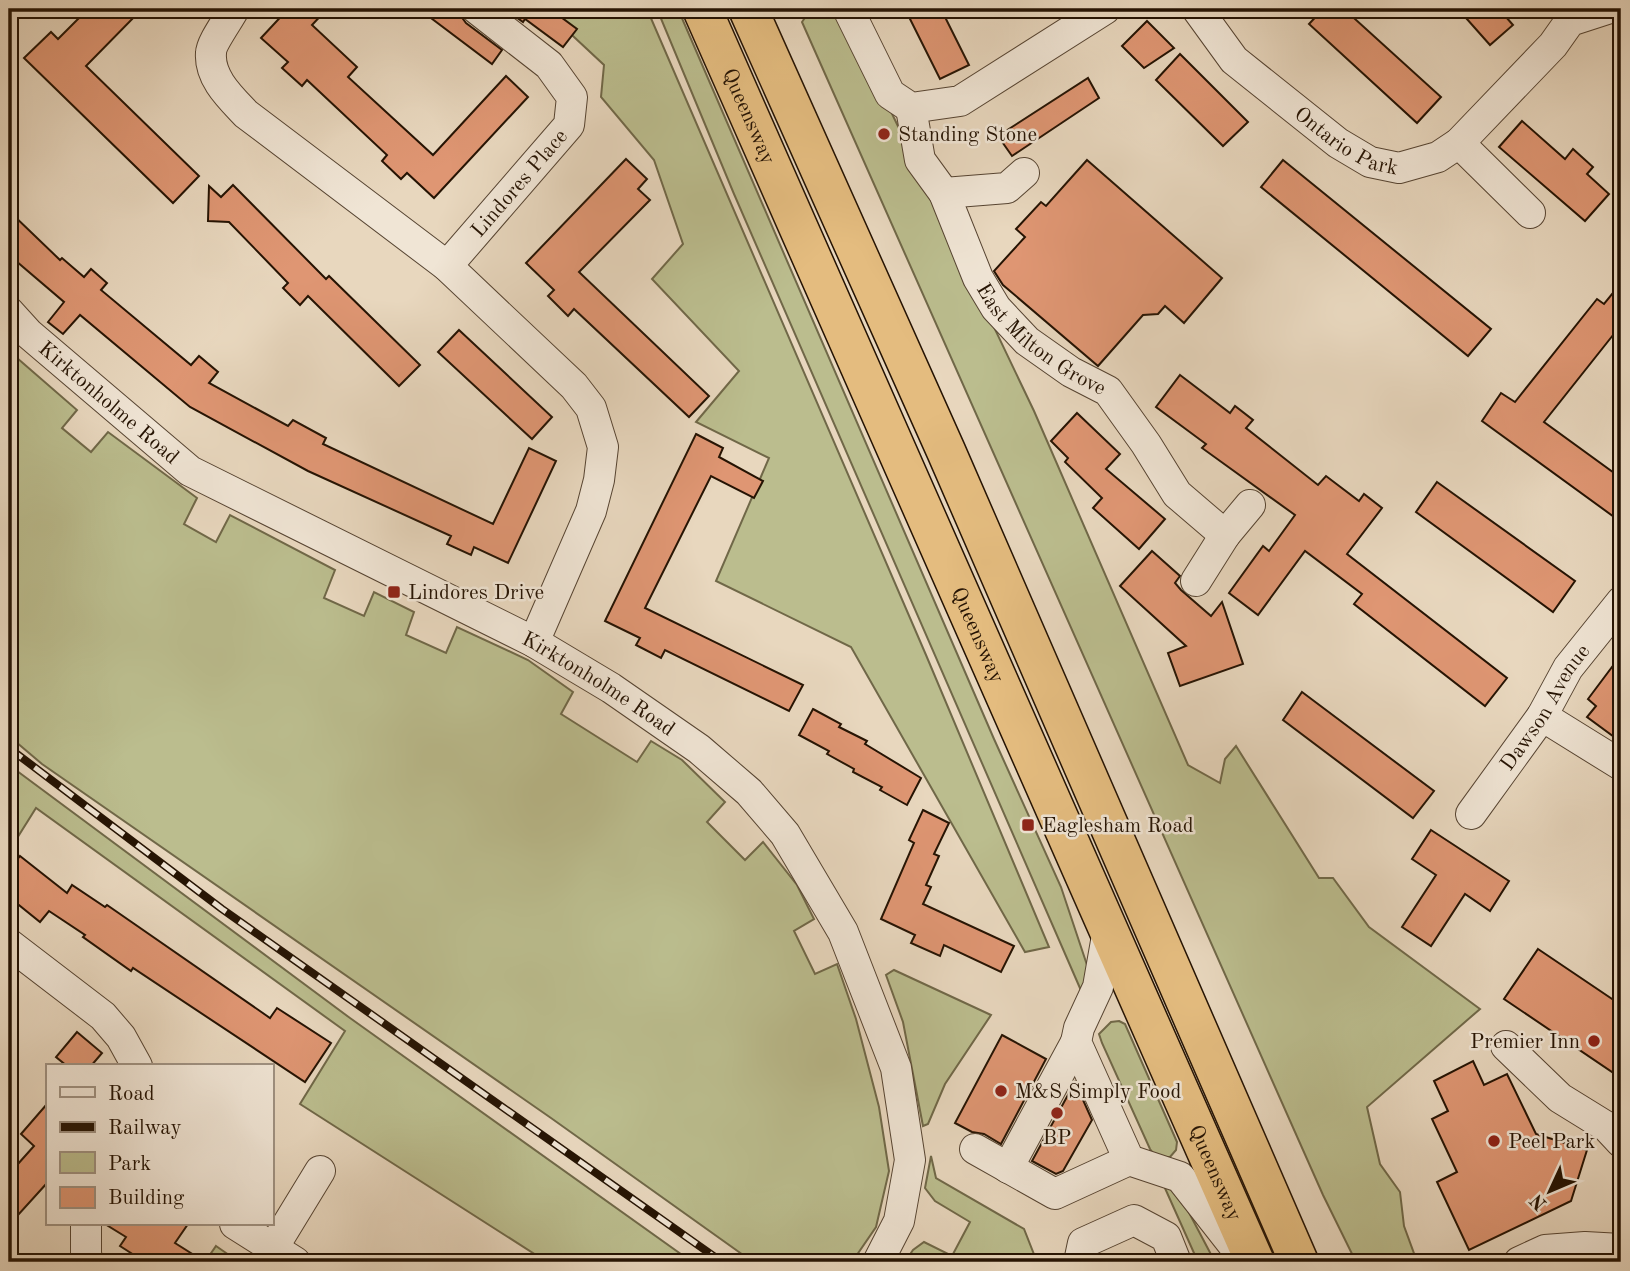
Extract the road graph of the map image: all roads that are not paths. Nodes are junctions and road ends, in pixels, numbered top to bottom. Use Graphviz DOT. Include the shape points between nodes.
graph roads {
  1 [pos="234,9"];
  2 [pos="477,9"];
  3 [pos="702,9"];
  4 [pos="748,9"];
  5 [pos="848,9"];
  6 [pos="1105,9"];
  7 [pos="1197,9"];
  8 [pos="1606,9"];
  9 [pos="1565,15"];
  10 [pos="911,108"];
  11 [pos="1459,143"];
  12 [pos="1024,173"];
  13 [pos="944,193"];
  14 [pos="1530,213"];
  15 [pos="447,266"];
  16 [pos="9,312"];
  17 [pos="1250,505"];
  18 [pos="1225,535"];
  19 [pos="1196,581"];
  20 [pos="1621,602"];
  21 [pos="534,642"];
  22 [pos="1542,716"];
  23 [pos="1621,765"];
  24 [pos="1471,814"];
  25 [pos="1108,930"];
  26 [pos="9,944"];
  27 [pos="1076,1042"];
  28 [pos="1506,1046"];
  29 [pos="136,1064"];
  30 [pos="1621,1142"];
  31 [pos="975,1149"];
  32 [pos="1129,1160"];
  33 [pos="1008,1168"];
  34 [pos="320,1171"];
  35 [pos="86,1226"];
  36 [pos="238,1226"];
  37 [pos="1621,1249"];
  38 [pos="284,1255"];
  39 [pos="88,1262"];
  40 [pos="878,1262"];
  41 [pos="1079,1262"];
  42 [pos="1176,1262"];
  43 [pos="1246,1262"];
  44 [pos="1255,1262"];
  45 [pos="1299,1262"];
  46 [pos="1519,1262"];
  1 -- 15 [label="street" via="210,51 214,72 226,93 246,114"];
  2 -- 15 [label="street, Lindores Place" via="549,65 572,97 569,125"];
  3 -- 25 [label="highway, Queensway"];
  4 -- 45 [label="highway, Queensway"];
  5 -- 10 [label="street" via="890,94"];
  6 -- 10 [label="street" via="960,101"];
  7 -- 11 [label="street, Ontario Park" via="1234,60 1338,143 1370,162 1399,168 1438,157"];
  8 -- 9 [label="street, Ontario Park"];
  9 -- 11 [label="street, Ontario Park" via="1553,46"];
  10 -- 13 [label="street, East Milton Grove" via="920,160"];
  11 -- 14 [label="street"];
  12 -- 13 [label="street" via="1006,188"];
  13 -- 18 [label="street, East Milton Grove" via="978,278 996,308 1027,341 1108,391 1177,494"];
  15 -- 21 [label="street" via="574,386 591,408 603,447 591,511"];
  16 -- 21 [label="street, Kirktonholme Road" via="190,471"];
  17 -- 18 [label="street"];
  18 -- 19 [label="street"];
  20 -- 22 [label="street, Dawson Avenue" via="1568,668"];
  21 -- 40 [label="street, Kirktonholme Road" via="699,749 749,792 785,834 843,932 896,1068 910,1160 899,1221"];
  22 -- 23 [label="street"];
  22 -- 24 [label="street, Dawson Avenue"];
  25 -- 27 [label="street" via="1098,987"];
  25 -- 44 [label="highway, Queensway"];
  26 -- 29 [label="street" via="103,1016"];
  27 -- 32 [label="street"];
  27 -- 33 [label="street"];
  28 -- 30 [label="street" via="1560,1098 1607,1126"];
  31 -- 33 [label="street"];
  32 -- 33 [label="street" via="1055,1194"];
  32 -- 43 [label="street" via="1180,1177"];
  34 -- 38 [label="street"];
  35 -- 39 [label="street"];
  36 -- 38 [label="street"];
  37 -- 46 [label="street" via="1545,1250"];
  41 -- 42 [label="street" via="1083,1242 1134,1220 1166,1237"];
}
